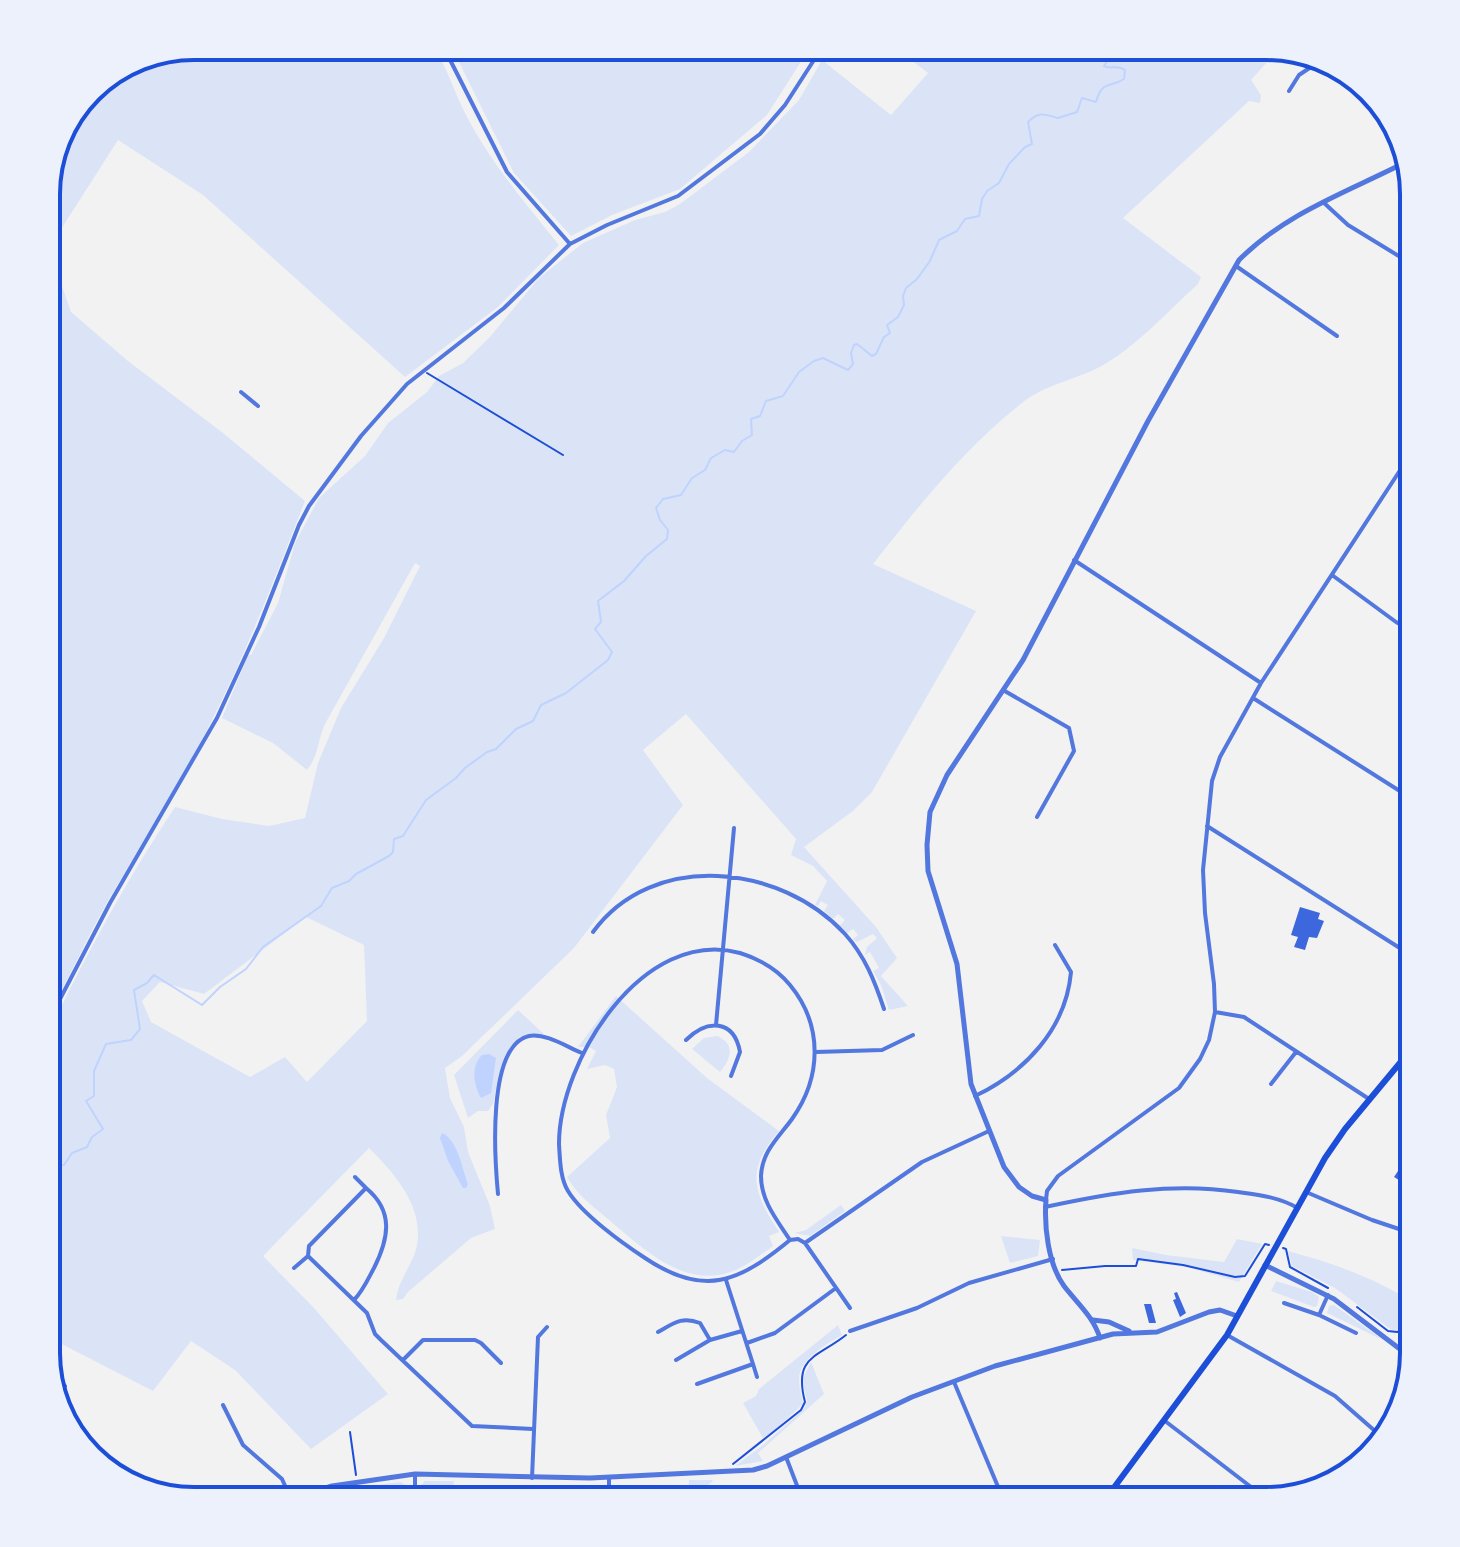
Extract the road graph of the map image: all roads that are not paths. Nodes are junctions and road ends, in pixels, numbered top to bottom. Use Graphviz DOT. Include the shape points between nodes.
graph roads {
  1 [pos="450,60"];
  2 [pos="814,60"];
  3 [pos="1309,68"];
  4 [pos="1289,91"];
  5 [pos="1397,166"];
  6 [pos="1322,201"];
  7 [pos="570,244"];
  8 [pos="1400,257"];
  9 [pos="1236,266"];
  10 [pos="1337,336"];
  11 [pos="241,392"];
  12 [pos="258,406"];
  13 [pos="1400,471"];
  14 [pos="1074,560"];
  15 [pos="1332,575"];
  16 [pos="1400,624"];
  17 [pos="1261,683"];
  18 [pos="1003,690"];
  19 [pos="1253,698"];
  20 [pos="1400,791"];
  21 [pos="1037,817"];
  22 [pos="1207,826"];
  23 [pos="734,828"];
  24 [pos="730,876"];
  25 [pos="593,932"];
  26 [pos="1055,945"];
  27 [pos="1400,948"];
  28 [pos="724,950"];
  29 [pos="60,999"];
  30 [pos="884,1009"];
  31 [pos="1215,1012"];
  32 [pos="716,1025"];
  33 [pos="913,1035"];
  34 [pos="686,1040"];
  35 [pos="816,1052"];
  36 [pos="1296,1052"];
  37 [pos="582,1053"];
  38 [pos="1400,1062"];
  39 [pos="731,1076"];
  40 [pos="1271,1084"];
  41 [pos="975,1096"];
  42 [pos="1369,1099"];
  43 [pos="989,1131"];
  44 [pos="355,1177"];
  45 [pos="366,1188"];
  46 [pos="1306,1192"];
  47 [pos="498,1194"];
  48 [pos="1045,1204"];
  49 [pos="1298,1208"];
  50 [pos="1400,1229"];
  51 [pos="790,1240"];
  52 [pos="805,1243"];
  53 [pos="308,1256"];
  54 [pos="1053,1259"];
  55 [pos="1265,1265"];
  56 [pos="294,1268"];
  57 [pos="726,1280"];
  58 [pos="836,1288"];
  59 [pos="1328,1295"];
  60 [pos="354,1300"];
  61 [pos="1284,1303"];
  62 [pos="850,1308"];
  63 [pos="1319,1315"];
  64 [pos="1237,1317"];
  65 [pos="1093,1320"];
  66 [pos="547,1327"];
  67 [pos="742,1331"];
  68 [pos="850,1331"];
  69 [pos="1130,1331"];
  70 [pos="658,1332"];
  71 [pos="1356,1333"];
  72 [pos="1227,1335"];
  73 [pos="1100,1338"];
  74 [pos="710,1340"];
  75 [pos="747,1343"];
  76 [pos="1400,1349"];
  77 [pos="403,1360"];
  78 [pos="676,1360"];
  79 [pos="501,1363"];
  80 [pos="753,1364"];
  81 [pos="757,1377"];
  82 [pos="954,1381"];
  83 [pos="697,1384"];
  84 [pos="223,1405"];
  85 [pos="1165,1421"];
  86 [pos="533,1429"];
  87 [pos="1375,1431"];
  88 [pos="786,1457"];
  89 [pos="415,1474"];
  90 [pos="609,1477"];
  91 [pos="532,1478"];
  92 [pos="284,1487"];
  93 [pos="335,1487"];
  94 [pos="415,1487"];
  95 [pos="609,1487"];
  96 [pos="798,1487"];
  97 [pos="998,1487"];
  98 [pos="1117,1487"];
  99 [pos="1251,1487"];
  1 -- 7 [label="street" via="507,172"];
  2 -- 7 [label="street" via="773,121 727,160 678,196"];
  3 -- 4 [label="street"];
  5 -- 6 [label="street"];
  6 -- 8 [label="street" via="1348,225"];
  6 -- 9 [label="street" via="1278,226"];
  7 -- 29 [label="street" via="504,308 407,384 309,506 217,718"];
  9 -- 10 [label="street"];
  9 -- 14 [label="street"];
  11 -- 12 [label="street"];
  13 -- 15 [label="street"];
  14 -- 17 [label="street"];
  14 -- 18 [label="street"];
  15 -- 16 [label="street"];
  15 -- 17 [label="street"];
  17 -- 19 [label="street"];
  18 -- 21 [label="street" via="1069,728 1074,751"];
  18 -- 41 [label="street" via="945,779 928,828 928,871 957,964"];
  19 -- 20 [label="street"];
  19 -- 22 [label="street" via="1220,757"];
  22 -- 27 [label="street"];
  22 -- 31 [label="street" via="1203,870"];
  23 -- 24 [label="street"];
  24 -- 25 [label="street" via="697,876 646,889 615,906"];
  24 -- 28 [label="street"];
  24 -- 30 [label="street" via="787,892 834,923 858,950"];
  26 -- 41 [label="street" via="1071,972 1059,1015 1030,1060"];
  28 -- 32 [label="street"];
  28 -- 35 [label="street" via="756,959 783,977 807,1012"];
  28 -- 37 [label="street" via="677,957 641,980"];
  31 -- 36 [label="street" via="1244,1017"];
  31 -- 48 [label="street" via="1209,1040 1185,1081 1058,1176"];
  32 -- 34 [label="street" via="702,1027"];
  32 -- 39 [label="street" via="731,1032 739,1046"];
  33 -- 35 [label="street" via="882,1050"];
  35 -- 51 [label="street" via="807,1093 771,1144 761,1176 766,1204"];
  36 -- 40 [label="street"];
  36 -- 42 [label="street"];
  37 -- 47 [label="street" via="542,1036 522,1039 509,1054 494,1115"];
  37 -- 57 [label="street" via="560,1130 560,1161 568,1191 589,1214 664,1271 693,1281"];
  38 -- 42 [label="main road"];
  41 -- 43 [label="street"];
  42 -- 46 [label="main road"];
  43 -- 48 [label="street" via="1012,1179"];
  43 -- 52 [label="street" via="922,1162"];
  44 -- 45 [label="street"];
  45 -- 53 [label="street" via="309,1246"];
  45 -- 60 [label="street" via="383,1209 387,1233"];
  46 -- 49 [label="main road"];
  46 -- 50 [label="street"];
  48 -- 49 [label="street" via="1197,1187 1273,1197"];
  48 -- 54 [label="street"];
  49 -- 55 [label="main road"];
  51 -- 52 [label="street"];
  51 -- 57 [label="street"];
  52 -- 58 [label="street"];
  53 -- 56 [label="street"];
  53 -- 60 [label="street"];
  54 -- 65 [label="street" via="1058,1276"];
  54 -- 68 [label="street" via="969,1283"];
  55 -- 59 [label="street"];
  55 -- 64 [label="main road"];
  57 -- 67 [label="street"];
  58 -- 62 [label="street"];
  58 -- 75 [label="street" via="775,1333"];
  59 -- 63 [label="street"];
  59 -- 76 [label="street"];
  60 -- 77 [label="street" via="369,1315 375,1334"];
  61 -- 63 [label="street"];
  63 -- 71 [label="street"];
  64 -- 69 [label="street" via="1220,1310 1157,1332"];
  64 -- 72 [label="main road"];
  65 -- 69 [label="street"];
  65 -- 73 [label="street"];
  66 -- 86 [label="street" via="538,1337"];
  67 -- 74 [label="street"];
  67 -- 75 [label="street"];
  69 -- 73 [label="street"];
  70 -- 74 [label="street" via="685,1319 700,1323"];
  72 -- 85 [label="main road"];
  72 -- 87 [label="street" via="1335,1396"];
  73 -- 82 [label="street"];
  74 -- 78 [label="street"];
  75 -- 80 [label="street"];
  77 -- 79 [label="street" via="423,1340 475,1340"];
  77 -- 86 [label="street" via="472,1426"];
  80 -- 81 [label="street"];
  80 -- 83 [label="street"];
  82 -- 88 [label="street"];
  82 -- 97 [label="street"];
  84 -- 92 [label="street" via="243,1445"];
  85 -- 98 [label="main road"];
  85 -- 99 [label="street"];
  86 -- 91 [label="street"];
  88 -- 90 [label="street" via="753,1470"];
  88 -- 96 [label="street"];
  89 -- 91 [label="street"];
  89 -- 93 [label="street"];
  89 -- 94 [label="street"];
  90 -- 91 [label="street"];
  90 -- 95 [label="street"];
}
